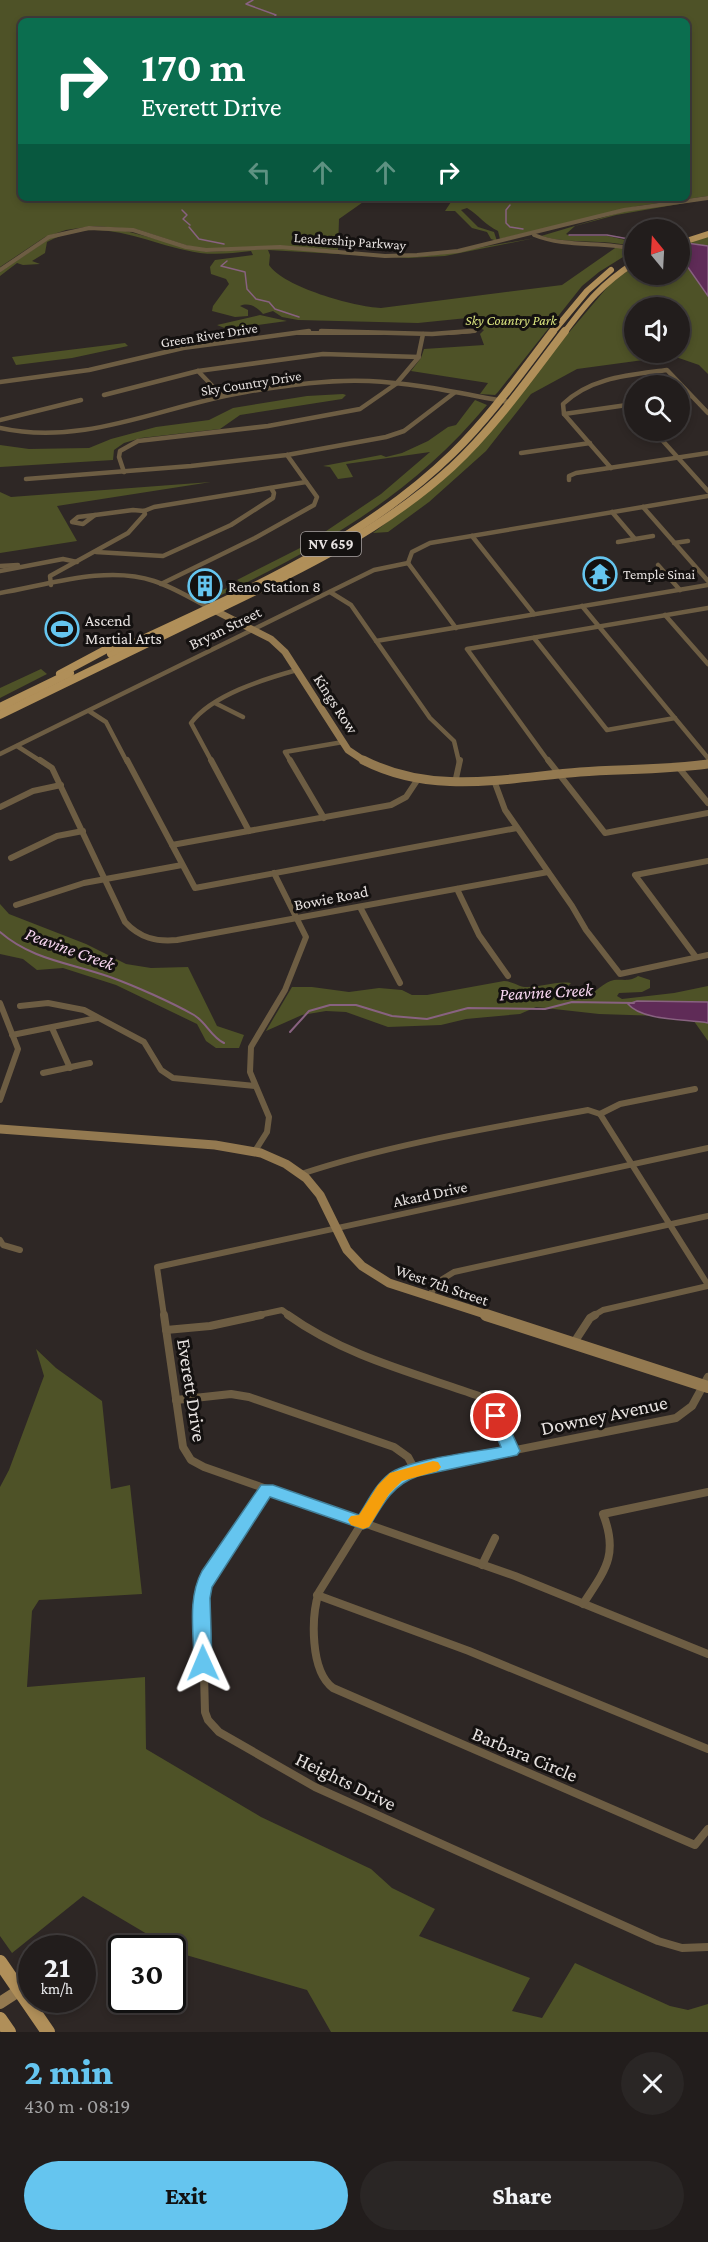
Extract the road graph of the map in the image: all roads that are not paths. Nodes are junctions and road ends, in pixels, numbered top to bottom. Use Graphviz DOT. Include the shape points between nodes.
graph roads {
  1 [pos="708,198"];
  2 [pos="687,201"];
  3 [pos="690,201"];
  4 [pos="708,229"];
  5 [pos="708,234"];
  6 [pos="534,235"];
  7 [pos="690,235"];
  8 [pos="690,240"];
  9 [pos="624,247"];
  10 [pos="624,262"];
  11 [pos="0,270"];
  12 [pos="624,270"];
  13 [pos="475,331"];
  14 [pos="423,334"];
  15 [pos="419,357"];
  16 [pos="198,371"];
  17 [pos="0,382"];
  18 [pos="396,384"];
  19 [pos="454,393"];
  20 [pos="104,395"];
  21 [pos="222,396"];
  22 [pos="691,396"];
  23 [pos="81,400"];
  24 [pos="499,400"];
  25 [pos="509,402"];
  26 [pos="624,405"];
  27 [pos="708,413"];
  28 [pos="564,414"];
  29 [pos="0,420"];
  30 [pos="0,428"];
  31 [pos="663,441"];
  32 [pos="590,443"];
  33 [pos="521,453"];
  34 [pos="708,453"];
  35 [pos="287,455"];
  36 [pos="678,458"];
  37 [pos="611,468"];
  38 [pos="124,472"];
  39 [pos="26,479"];
  40 [pos="569,480"];
  41 [pos="306,482"];
  42 [pos="271,488"];
  43 [pos="708,491"];
  44 [pos="708,496"];
  45 [pos="394,502"];
  46 [pos="405,505"];
  47 [pos="643,507"];
  48 [pos="144,511"];
  49 [pos="612,512"];
  50 [pos="95,515"];
  51 [pos="472,536"];
  52 [pos="653,536"];
  53 [pos="635,539"];
  54 [pos="688,541"];
  55 [pos="618,542"];
  56 [pos="674,543"];
  57 [pos="96,552"];
  58 [pos="77,562"];
  59 [pos="408,563"];
  60 [pos="27,565"];
  61 [pos="658,565"];
  62 [pos="0,566"];
  63 [pos="0,571"];
  64 [pos="59,571"];
  65 [pos="708,583"];
  66 [pos="61,584"];
  67 [pos="161,584"];
  68 [pos="51,585"];
  69 [pos="680,590"];
  70 [pos="330,592"];
  71 [pos="0,593"];
  72 [pos="582,606"];
  73 [pos="708,608"];
  74 [pos="212,609"];
  75 [pos="534,615"];
  76 [pos="665,615"];
  77 [pos="599,627"];
  78 [pos="456,628"];
  79 [pos="252,629"];
  80 [pos="534,638"];
  81 [pos="376,641"];
  82 [pos="708,664"];
  83 [pos="297,670"];
  84 [pos="215,703"];
  85 [pos="0,707"];
  86 [pos="89,711"];
  87 [pos="0,716"];
  88 [pos="243,717"];
  89 [pos="675,718"];
  90 [pos="343,742"];
  91 [pos="17,746"];
  92 [pos="0,754"];
  93 [pos="708,758"];
  94 [pos="708,764"];
  95 [pos="679,768"];
  96 [pos="559,774"];
  97 [pos="418,779"];
  98 [pos="495,783"];
  99 [pos="455,784"];
  100 [pos="61,785"];
  101 [pos="708,803"];
  102 [pos="0,807"];
  103 [pos="708,813"];
  104 [pos="324,818"];
  105 [pos="517,828"];
  106 [pos="83,831"];
  107 [pos="249,831"];
  108 [pos="172,845"];
  109 [pos="11,858"];
  110 [pos="708,861"];
  111 [pos="182,865"];
  112 [pos="548,872"];
  113 [pos="274,873"];
  114 [pos="104,879"];
  115 [pos="457,890"];
  116 [pos="16,905"];
  117 [pos="360,907"];
  118 [pos="298,918"];
  119 [pos="708,955"];
  120 [pos="696,957"];
  121 [pos="508,976"];
  122 [pos="400,983"];
  123 [pos="0,1003"];
  124 [pos="20,1006"];
  125 [pos="98,1018"];
  126 [pos="52,1028"];
  127 [pos="12,1035"];
  128 [pos="90,1063"];
  129 [pos="70,1068"];
  130 [pos="43,1073"];
  131 [pos="255,1086"];
  132 [pos="695,1089"];
  133 [pos="0,1100"];
  134 [pos="600,1114"];
  135 [pos="0,1129"];
  136 [pos="708,1148"];
  137 [pos="255,1151"];
  138 [pos="633,1163"];
  139 [pos="301,1174"];
  140 [pos="708,1216"];
  141 [pos="670,1224"];
  142 [pos="335,1228"];
  143 [pos="0,1240"];
  144 [pos="20,1250"];
  145 [pos="158,1267"];
  146 [pos="708,1285"];
  147 [pos="428,1297"];
  148 [pos="166,1330"];
  149 [pos="573,1344"];
  150 [pos="706,1384"];
  151 [pos="176,1400"];
  152 [pos="511,1451"];
  153 [pos="415,1470"];
  154 [pos="267,1489"];
  155 [pos="708,1492"];
  156 [pos="363,1522"];
  157 [pos="495,1538"];
  158 [pos="482,1565"];
  159 [pos="317,1595"];
  160 [pos="583,1604"];
  161 [pos="708,1654"];
  162 [pos="325,1682"];
  163 [pos="707,1748"];
  164 [pos="708,1829"];
  165 [pos="708,1947"];
  166 [pos="0,1962"];
  167 [pos="18,1987"];
  168 [pos="18,1991"];
  169 [pos="0,2003"];
  170 [pos="35,2013"];
  171 [pos="0,2019"];
  172 [pos="9,2032"];
  173 [pos="48,2032"];
  1 -- 3 [label="street, Leadership Parkway"];
  2 -- 6 [label="street, Leadership Parkway" via="616,211"];
  4 -- 7 [label="main road"];
  5 -- 8 [label="main road"];
  6 -- 9 [label="street" via="557,242"];
  6 -- 11 [label="street, Leadership Parkway" via="449,252 386,256 280,247 206,250 133,230 90,228 49,237"];
  10 -- 24 [label="main road, NV 659" via="590,287"];
  12 -- 25 [label="main road, NV 659" via="599,289"];
  13 -- 14 [label="street, Green River Drive"];
  14 -- 15 [label="street"];
  14 -- 17 [label="street, Green River Drive" via="311,331 183,348 100,368"];
  15 -- 16 [label="street" via="323,354"];
  15 -- 18 [label="street"];
  16 -- 20 [label="street"];
  16 -- 21 [label="street"];
  18 -- 19 [label="street, Sky Country Drive"];
  18 -- 21 [label="street, Sky Country Drive" via="336,381"];
  18 -- 38 [label="street" via="365,406 346,412 132,443 119,454"];
  19 -- 24 [label="street, Sky Country Drive"];
  19 -- 35 [label="street" via="393,435"];
  21 -- 30 [label="street, Sky Country Drive" via="72,433 34,435"];
  22 -- 27 [label="street"];
  22 -- 28 [label="street" via="667,370 597,382 565,401"];
  23 -- 29 [label="street"];
  24 -- 25 [label="street, Sky Country Drive"];
  24 -- 45 [label="main road, NV 659" via="449,457"];
  25 -- 46 [label="main road, NV 659" via="462,456"];
  26 -- 28 [label="street"];
  28 -- 32 [label="street"];
  31 -- 36 [label="street"];
  32 -- 33 [label="street"];
  32 -- 37 [label="street"];
  34 -- 36 [label="street"];
  35 -- 38 [label="street"];
  35 -- 41 [label="street"];
  36 -- 37 [label="street"];
  36 -- 43 [label="street"];
  37 -- 40 [label="street" via="576,473"];
  38 -- 39 [label="street"];
  41 -- 42 [label="street"];
  41 -- 67 [label="street" via="317,500 314,505"];
  42 -- 48 [label="street"];
  42 -- 57 [label="street" via="273,498 245,517 163,556"];
  44 -- 47 [label="street"];
  45 -- 46 [label="main road"];
  45 -- 74 [label="main road, NV 659" via="314,554"];
  46 -- 74 [label="main road, NV 659" via="327,555"];
  47 -- 49 [label="street"];
  47 -- 56 [label="street"];
  48 -- 50 [label="street"];
  48 -- 57 [label="street" via="139,523"];
  49 -- 51 [label="street"];
  49 -- 53 [label="street"];
  51 -- 59 [label="street" via="423,545 410,553"];
  51 -- 75 [label="street"];
  52 -- 53 [label="street"];
  53 -- 55 [label="street"];
  54 -- 56 [label="street"];
  56 -- 65 [label="street"];
  57 -- 58 [label="street"];
  58 -- 60 [label="street" via="66,559"];
  58 -- 64 [label="street"];
  59 -- 70 [label="street, Bryan Street" via="374,570"];
  59 -- 78 [label="street"];
  60 -- 62 [label="street"];
  60 -- 63 [label="street"];
  61 -- 69 [label="street"];
  64 -- 66 [label="street"];
  64 -- 68 [label="street" via="50,576"];
  65 -- 69 [label="street"];
  66 -- 67 [label="street, Kings Row" via="123,576"];
  66 -- 68 [label="street, Kings Row"];
  67 -- 74 [label="street, Kings Row"];
  68 -- 71 [label="street, Kings Row"];
  69 -- 72 [label="street"];
  70 -- 79 [label="street, Bryan Street"];
  70 -- 81 [label="street" via="351,605"];
  72 -- 75 [label="street"];
  72 -- 77 [label="street"];
  73 -- 76 [label="street"];
  74 -- 79 [label="main road, Kings Row"];
  74 -- 85 [label="main road, NV 659" via="193,614"];
  74 -- 87 [label="main road, NV 659"];
  75 -- 78 [label="street"];
  76 -- 77 [label="street"];
  76 -- 82 [label="street"];
  77 -- 80 [label="street"];
  77 -- 89 [label="street"];
  78 -- 81 [label="street"];
  79 -- 83 [label="main road, Kings Row" via="277,643"];
  79 -- 86 [label="street, Bryan Street"];
  80 -- 89 [label="street" via="607,730"];
  80 -- 96 [label="street" via="467,649"];
  81 -- 99 [label="street" via="430,718 458,747"];
  83 -- 84 [label="street" via="263,679"];
  83 -- 90 [label="main road, Kings Row"];
  84 -- 88 [label="street"];
  84 -- 107 [label="street" via="195,714 191,727"];
  86 -- 91 [label="street, Bryan Street"];
  86 -- 108 [label="street" via="106,722"];
  89 -- 93 [label="street"];
  90 -- 97 [label="main road, Kings Row" via="364,761"];
  90 -- 104 [label="street" via="285,752"];
  91 -- 92 [label="street, Bryan Street"];
  91 -- 100 [label="street" via="48,764"];
  94 -- 95 [label="main road, Kings Row"];
  95 -- 96 [label="main road, Kings Row"];
  95 -- 101 [label="street"];
  96 -- 98 [label="main road, Kings Row"];
  96 -- 103 [label="street" via="605,833"];
  97 -- 99 [label="main road, Kings Row"];
  97 -- 104 [label="street" via="397,803"];
  98 -- 99 [label="main road, Kings Row"];
  98 -- 105 [label="street"];
  100 -- 102 [label="street" via="33,791"];
  100 -- 106 [label="street"];
  104 -- 107 [label="street"];
  105 -- 112 [label="street"];
  105 -- 113 [label="street"];
  106 -- 109 [label="street" via="57,836"];
  106 -- 114 [label="street"];
  107 -- 108 [label="street"];
  108 -- 111 [label="street"];
  110 -- 120 [label="street" via="635,875"];
  111 -- 113 [label="street" via="195,888"];
  111 -- 114 [label="street"];
  112 -- 115 [label="street, Bowie Road"];
  112 -- 120 [label="street" via="620,974"];
  113 -- 118 [label="street"];
  114 -- 116 [label="street"];
  114 -- 118 [label="street, Bowie Road" via="125,922 143,938 168,941"];
  115 -- 117 [label="street, Bowie Road"];
  115 -- 121 [label="street" via="479,935"];
  117 -- 118 [label="street, Bowie Road"];
  117 -- 122 [label="street"];
  118 -- 131 [label="street" via="305,931 305,942 285,990 251,1047 249,1062"];
  119 -- 120 [label="street"];
  123 -- 127 [label="street"];
  124 -- 125 [label="street" via="59,1004"];
  125 -- 126 [label="street"];
  125 -- 131 [label="street" via="144,1042 161,1070 173,1078"];
  126 -- 127 [label="street"];
  126 -- 129 [label="street"];
  127 -- 133 [label="street" via="18,1049"];
  128 -- 129 [label="street"];
  129 -- 130 [label="street"];
  131 -- 137 [label="street" via="269,1117 267,1132"];
  132 -- 134 [label="street" via="620,1104"];
  134 -- 138 [label="street"];
  134 -- 139 [label="street" via="588,1110 456,1133 338,1161"];
  135 -- 137 [label="main road, West 7th Street"];
  136 -- 138 [label="street, Akard Drive"];
  137 -- 139 [label="main road, West 7th Street"];
  138 -- 141 [label="street"];
  138 -- 142 [label="street, Akard Drive"];
  139 -- 142 [label="main road, West 7th Street" via="320,1195"];
  140 -- 141 [label="street"];
  141 -- 146 [label="street"];
  141 -- 147 [label="street" via="454,1272 441,1280"];
  142 -- 145 [label="street, Akard Drive"];
  142 -- 147 [label="main road, West 7th Street" via="348,1250 370,1272"];
  143 -- 144 [label="street" via="3,1245"];
  145 -- 148 [label="street, Everett Drive"];
  146 -- 149 [label="street" via="603,1310 590,1318"];
  147 -- 149 [label="main road, West 7th Street"];
  148 -- 151 [label="street, Everett Drive"];
  148 -- 152 [label="street" via="210,1326 282,1310 332,1343 479,1396 493,1410"];
  149 -- 150 [label="main road, West 7th Street"];
  150 -- 152 [label="street, Downey Avenue" via="690,1410 676,1418"];
  151 -- 153 [label="street" via="231,1394 249,1397 394,1447 408,1457"];
  151 -- 154 [label="street, Everett Drive" via="183,1448 192,1460"];
  152 -- 153 [label="street, Downey Avenue"];
  153 -- 156 [label="street, Downey Avenue" via="389,1483"];
  154 -- 156 [label="street, Everett Drive"];
  154 -- 165 [label="street, Heights Drive" via="204,1587 204,1707 213,1726 315,1787 658,1941 682,1948"];
  155 -- 160 [label="street" via="603,1514 611,1533 612,1553"];
  156 -- 158 [label="street, Everett Drive"];
  156 -- 159 [label="street, Downey Avenue"];
  157 -- 158 [label="street"];
  158 -- 160 [label="street, Everett Drive"];
  159 -- 162 [label="street, Downey Avenue" via="313,1618 317,1667"];
  159 -- 163 [label="street" via="469,1651"];
  160 -- 161 [label="street, Everett Drive"];
  162 -- 164 [label="street, Barbara Circle" via="339,1692 695,1845"];
  166 -- 167 [label="main road"];
  168 -- 169 [label="main road"];
  170 -- 173 [label="main road"];
  171 -- 172 [label="main road"];
}
